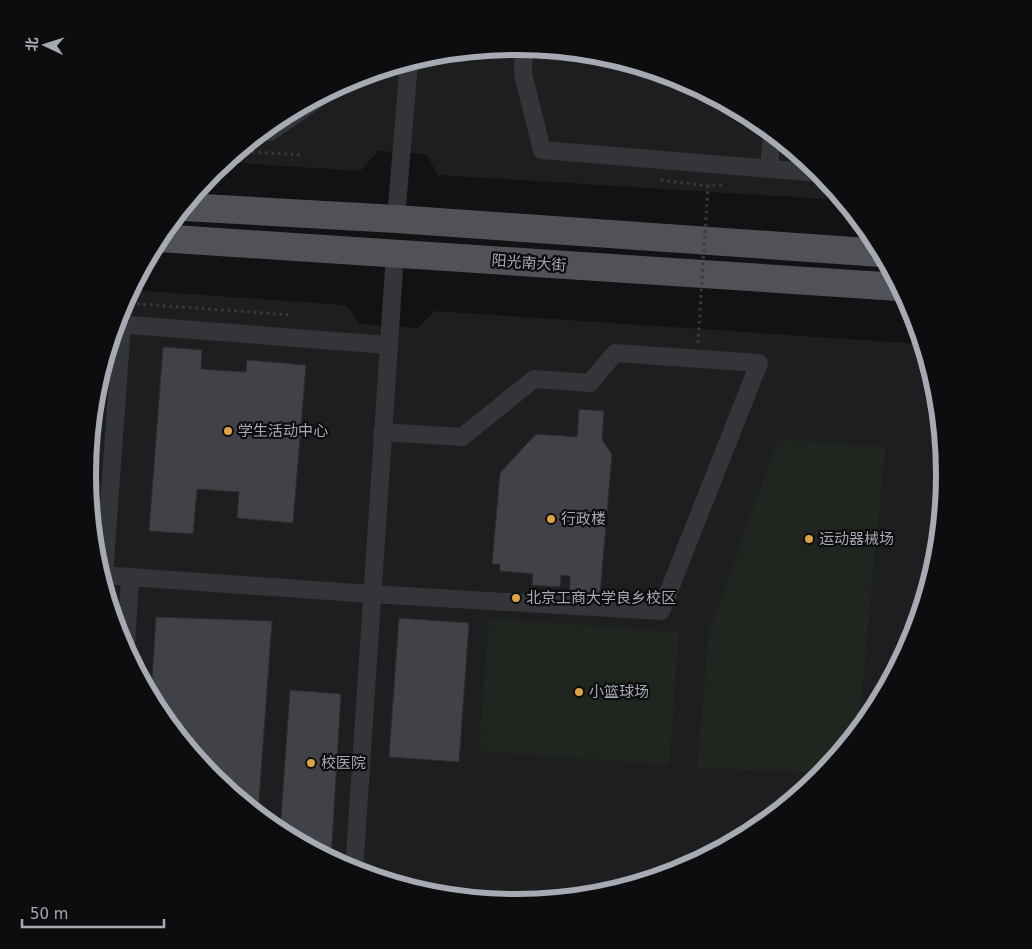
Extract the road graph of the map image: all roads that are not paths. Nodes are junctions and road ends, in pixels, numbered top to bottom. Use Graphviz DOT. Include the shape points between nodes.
graph roads {
  1 [pos="524,55"];
  2 [pos="403,70"];
  3 [pos="771,142"];
  4 [pos="769,169"];
  5 [pos="807,172"];
  6 [pos="193,208"];
  7 [pos="396,219"];
  8 [pos="169,239"];
  9 [pos="872,252"];
  10 [pos="395,254"];
  11 [pos="891,286"];
  12 [pos="124,324"];
  13 [pos="118,344"];
  14 [pos="388,345"];
  15 [pos="382,432"];
  16 [pos="104,553"];
  17 [pos="109,575"];
  18 [pos="130,577"];
  19 [pos="371,594"];
  20 [pos="127,632"];
  21 [pos="355,862"];
  1 -- 4 [label="street" via="523,74 542,150"];
  2 -- 7 [label="street"];
  3 -- 4 [label="street"];
  4 -- 5 [label="street"];
  6 -- 7 [label="main road"];
  7 -- 9 [label="main road"];
  8 -- 10 [label="main road, 阳光南大街"];
  10 -- 11 [label="main road, 阳光南大街"];
  10 -- 14 [label="street"];
  12 -- 14 [label="street"];
  13 -- 16 [label="street"];
  14 -- 15 [label="street"];
  15 -- 19 [label="street"];
  15 -- 19 [label="street" via="462,437 534,379 590,383 615,353 759,363 662,611"];
  17 -- 18 [label="street"];
  18 -- 19 [label="street"];
  18 -- 20 [label="street"];
  19 -- 21 [label="street"];
}
